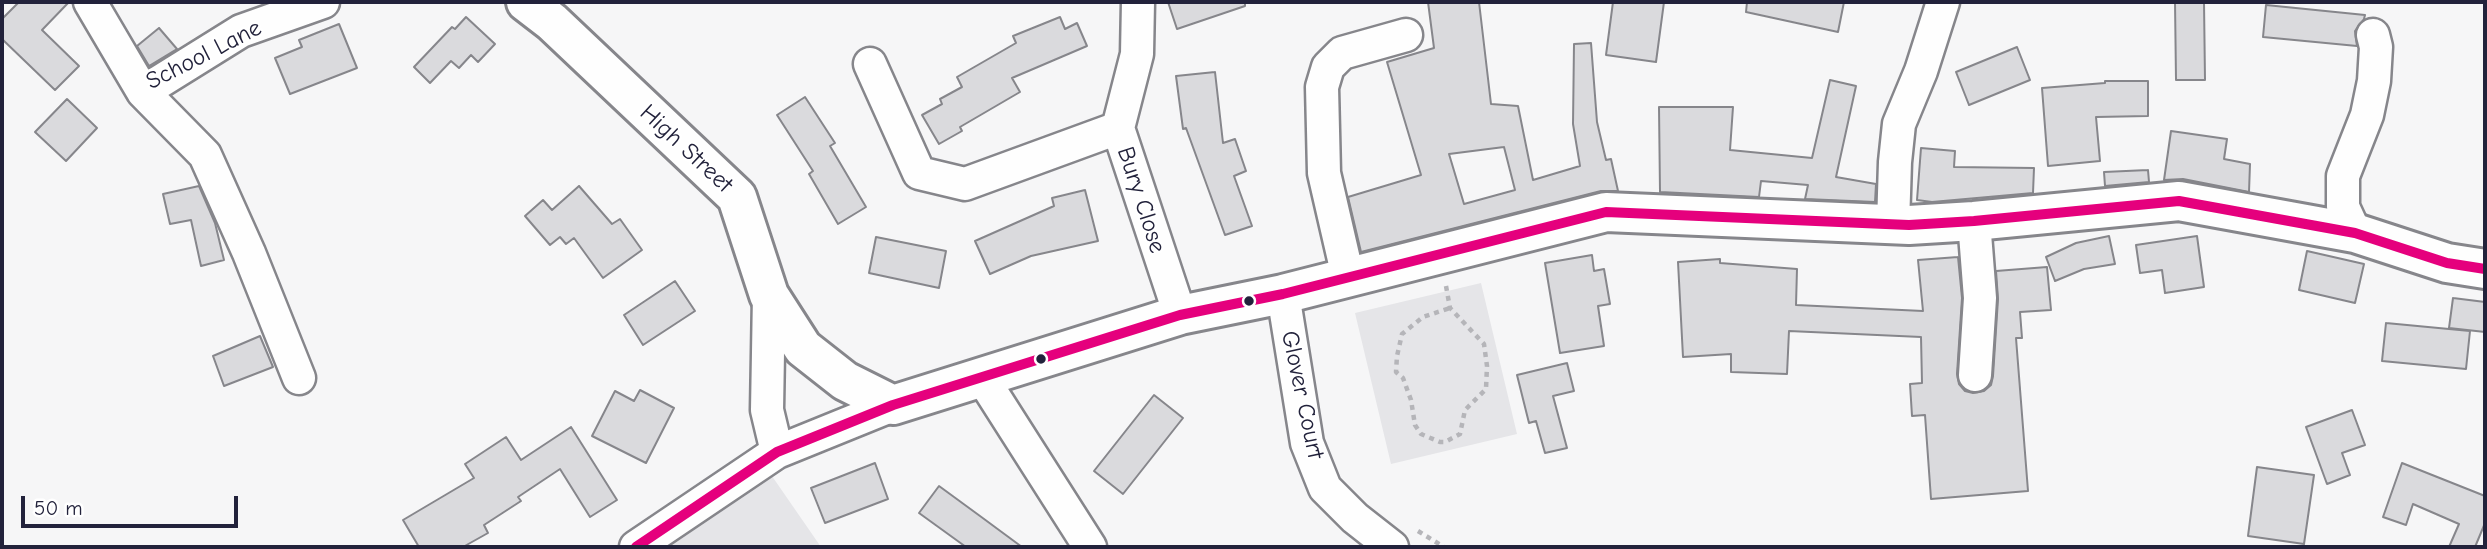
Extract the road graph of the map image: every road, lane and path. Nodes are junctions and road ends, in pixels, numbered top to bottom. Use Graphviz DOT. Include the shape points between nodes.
graph roads {
  1 [pos="90,2"];
  2 [pos="323,2"];
  3 [pos="526,2"];
  4 [pos="1138,2"];
  5 [pos="1943,2"];
  6 [pos="1406,35"];
  7 [pos="2372,35"];
  8 [pos="870,64"];
  9 [pos="143,92"];
  10 [pos="1118,128"];
  11 [pos="1974,221"];
  12 [pos="1893,225"];
  13 [pos="2356,233"];
  14 [pos="1439,254"];
  15 [pos="2485,269"];
  16 [pos="1341,279"];
  17 [pos="1283,294"];
  18 [pos="769,295"];
  19 [pos="1450,308"];
  20 [pos="1180,315"];
  21 [pos="1975,375"];
  22 [pos="981,376"];
  23 [pos="299,378"];
  24 [pos="893,405"];
  25 [pos="777,452"];
  26 [pos="636,547"];
  27 [pos="1090,547"];
  28 [pos="1392,547"];
  1 -- 9 [label="street, School Lane"];
  2 -- 9 [label="street, School Lane" via="242,31"];
  3 -- 18 [label="main road, High Street" via="737,197"];
  4 -- 10 [label="street, Bury Close" via="1137,54"];
  5 -- 12 [label="street" via="1899,124"];
  6 -- 16 [label="street" via="1342,53 1328,67 1322,87 1324,173"];
  7 -- 13 [label="street" via="2374,81 2367,115 2343,176 2343,207"];
  8 -- 10 [label="street" via="919,173 965,184"];
  9 -- 23 [label="street" via="205,155"];
  10 -- 20 [label="street, Bury Close"];
  11 -- 12 [label="main road"];
  11 -- 13 [label="main road" via="2179,201"];
  11 -- 21 [label="street" via="1980,298"];
  12 -- 14 [label="main road" via="1606,212"];
  13 -- 15 [label="main road" via="2446,263"];
  14 -- 16 [label="main road"];
  14 -- 19 [label="path"];
  16 -- 17 [label="main road"];
  17 -- 20 [label="main road"];
  17 -- 28 [label="street, Glover Court" via="1307,443 1325,488"];
  18 -- 24 [label="main road, High Street" via="803,348 845,381"];
  18 -- 25 [label="street" via="767,410"];
  19 -- 19 [label="path" via="1483,344 1488,366 1486,389 1465,411 1460,434 1440,442 1421,434 1415,425 1411,400 1396,372 1396,356 1402,334 1423,317"];
  20 -- 22 [label="main road"];
  22 -- 24 [label="main road"];
  22 -- 27 [label="street"];
  24 -- 25 [label="street"];
  25 -- 26 [label="street"];
}
